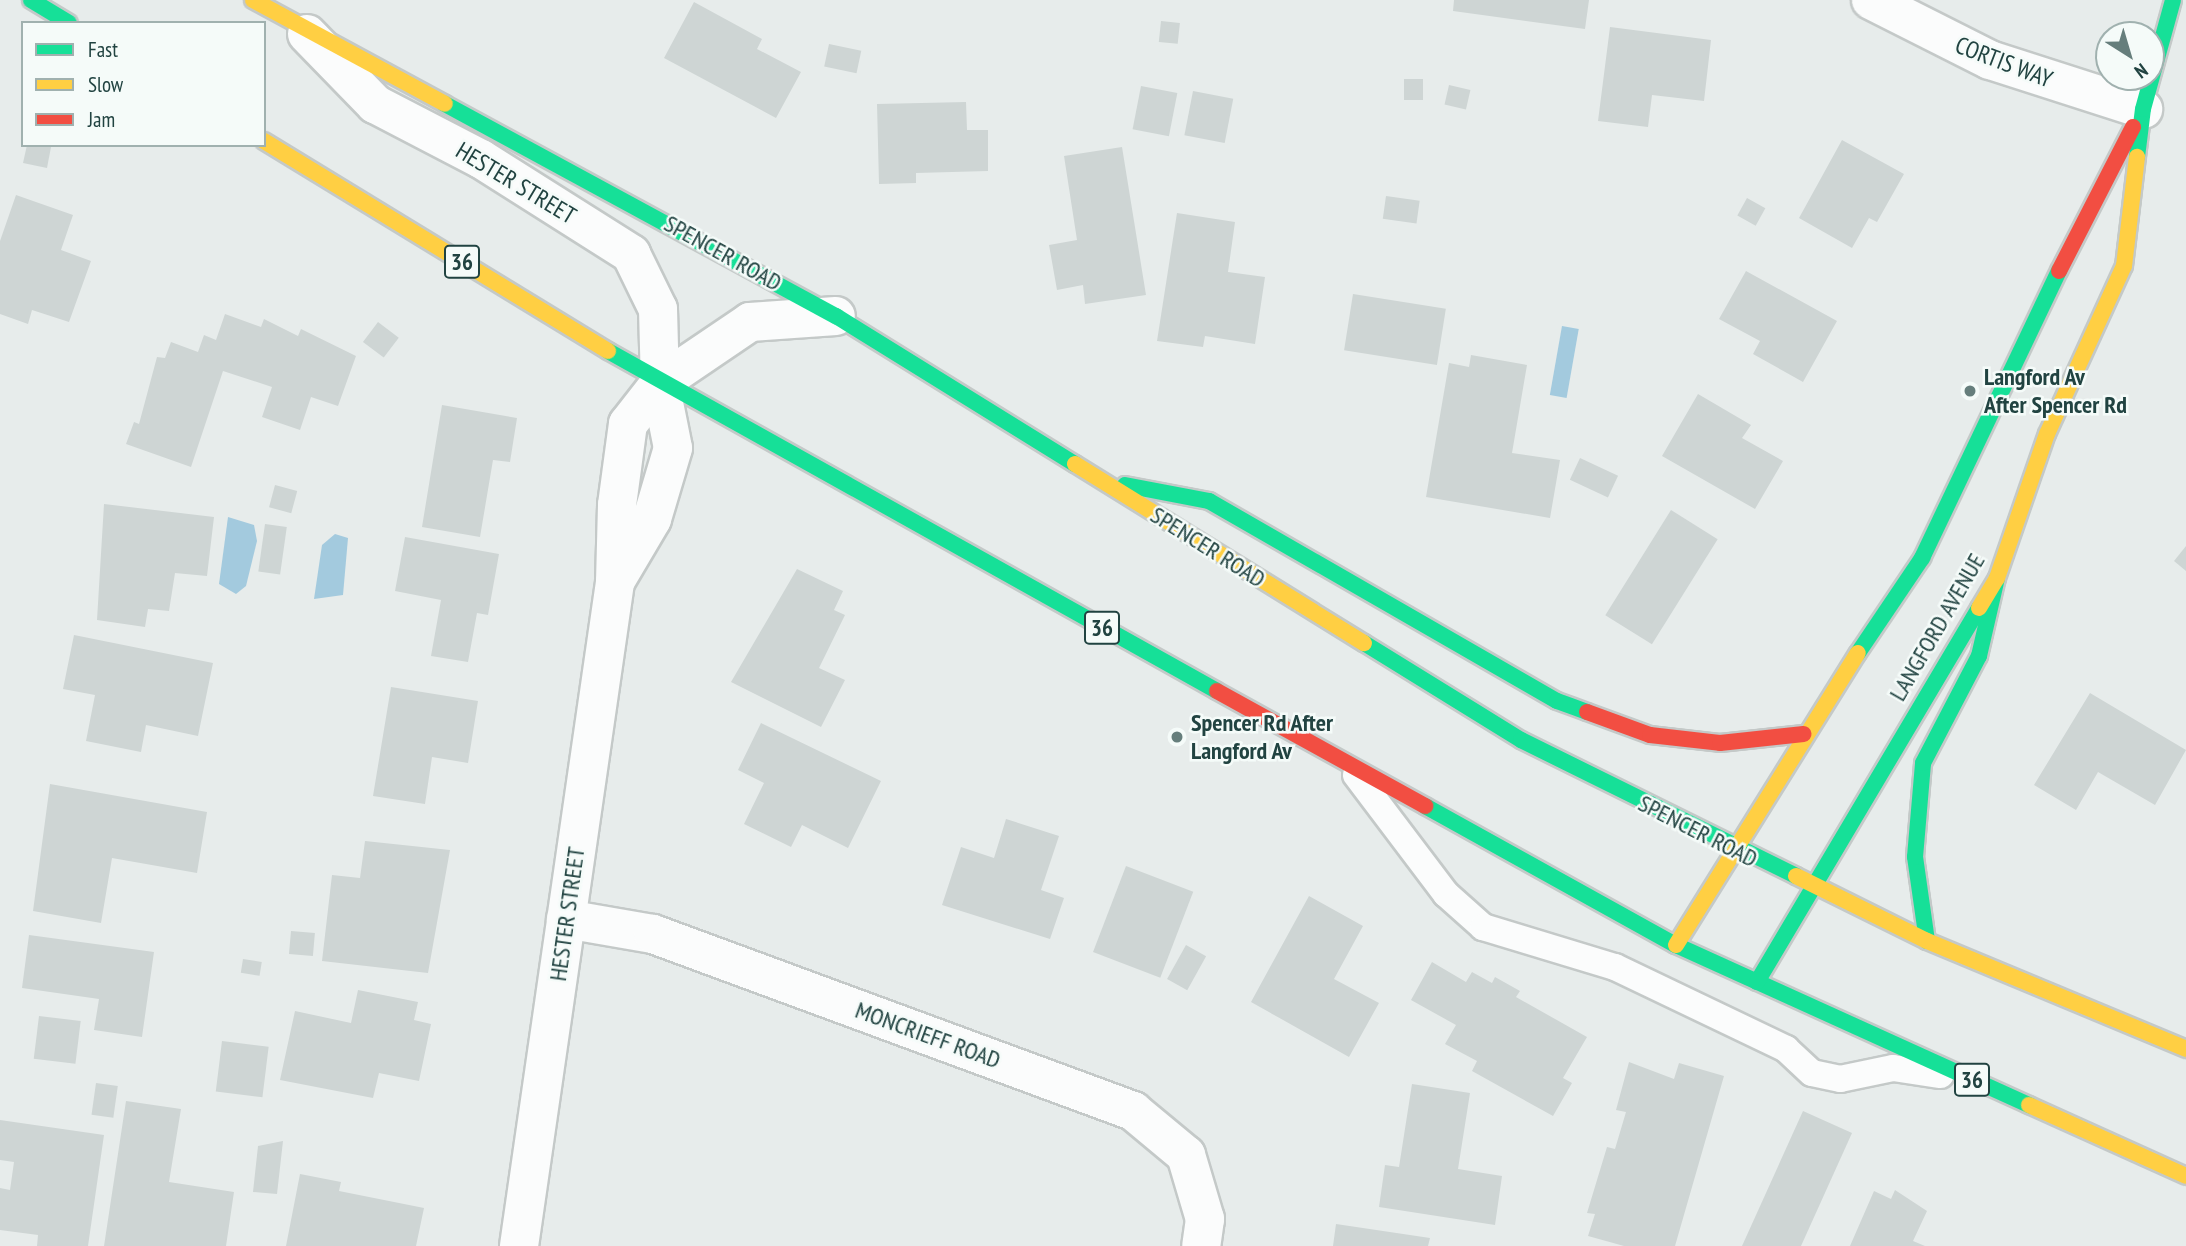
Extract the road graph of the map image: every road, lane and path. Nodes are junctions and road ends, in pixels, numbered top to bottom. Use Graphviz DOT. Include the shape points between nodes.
graph roads {
  1 [pos="31,0"];
  2 [pos="253,0"];
  3 [pos="1871,0"];
  4 [pos="2173,0"];
  5 [pos="66,21"];
  6 [pos="299,25"];
  7 [pos="2143,109"];
  8 [pos="266,142"];
  9 [pos="836,316"];
  10 [pos="660,383"];
  11 [pos="1102,481"];
  12 [pos="1997,578"];
  13 [pos="1804,734"];
  14 [pos="1343,761"];
  15 [pos="1736,851"];
  16 [pos="1809,885"];
  17 [pos="566,919"];
  18 [pos="1927,941"];
  19 [pos="1675,945"];
  20 [pos="1757,982"];
  21 [pos="2186,1049"];
  22 [pos="1976,1082"];
  23 [pos="2186,1176"];
  24 [pos="519,1246"];
  25 [pos="1201,1246"];
  1 -- 5 [label="main road"];
  2 -- 6 [label="main road, SPENCER ROAD"];
  3 -- 7 [label="street, CORTIS WAY" via="1990,60"];
  4 -- 7 [label="main road, LANGFORD AVENUE"];
  6 -- 9 [label="main road, SPENCER ROAD"];
  6 -- 10 [label="street, HESTER STREET" via="375,104 481,159 631,254 658,309"];
  7 -- 12 [label="main road, LANGFORD AVENUE" via="2124,266 2047,434"];
  7 -- 13 [label="main road, LANGFORD AVENUE" via="2075,230 2026,350 1922,558"];
  8 -- 10 [label="main road, 36"];
  9 -- 10 [label="street, HESTER STREET" via="750,322"];
  9 -- 11 [label="main road, SPENCER ROAD"];
  10 -- 14 [label="main road, 36"];
  10 -- 17 [label="street, HESTER STREET" via="628,424 617,505 615,582"];
  11 -- 13 [label="main road" via="1209,501 1558,701 1650,735 1720,743"];
  11 -- 15 [label="main road, SPENCER ROAD" via="1521,740"];
  12 -- 16 [label="main road, LANGFORD AVENUE"];
  12 -- 18 [label="main road" via="1979,656 1923,764 1915,857"];
  13 -- 15 [label="main road, LANGFORD AVENUE"];
  14 -- 19 [label="main road, 36"];
  14 -- 22 [label="lane" via="1446,894 1483,927 1615,967 1786,1049 1812,1073 1840,1079 1893,1068"];
  15 -- 16 [label="main road, SPENCER ROAD"];
  15 -- 19 [label="main road, LANGFORD AVENUE"];
  16 -- 18 [label="main road, SPENCER ROAD"];
  16 -- 20 [label="main road, LANGFORD AVENUE"];
  17 -- 24 [label="street, HESTER STREET"];
  17 -- 25 [label="street, MONCRIEFF ROAD" via="653,934 1133,1111 1186,1155 1205,1219"];
  18 -- 21 [label="main road, SPENCER ROAD"];
  19 -- 20 [label="main road, 36"];
  20 -- 22 [label="main road, 36"];
  22 -- 23 [label="main road, 36"];
}
